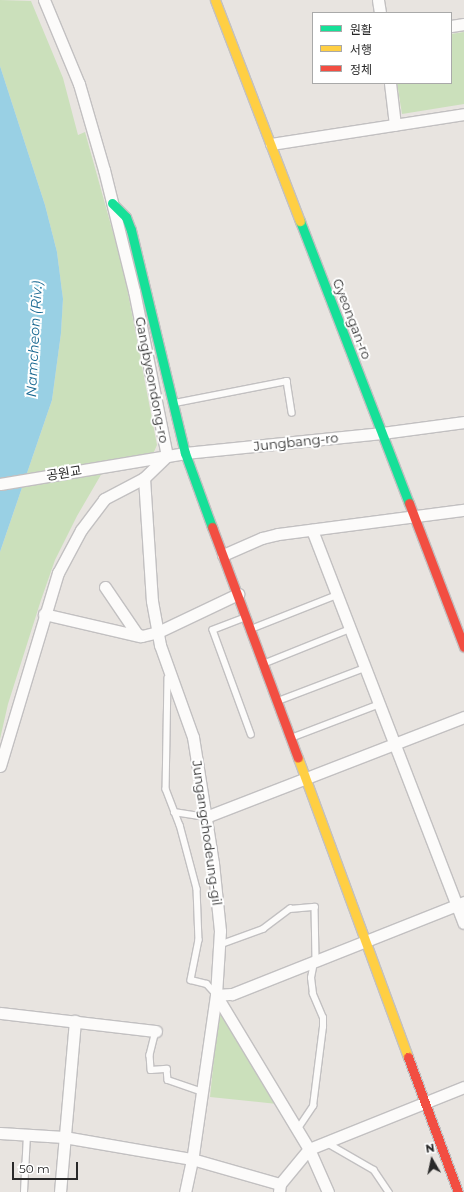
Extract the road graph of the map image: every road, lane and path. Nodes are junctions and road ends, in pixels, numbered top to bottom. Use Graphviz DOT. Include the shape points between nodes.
graph roads {
  1 [pos="44,0"];
  2 [pos="215,0"];
  3 [pos="378,0"];
  4 [pos="380,12"];
  5 [pos="464,24"];
  6 [pos="452,26"];
  7 [pos="390,84"];
  8 [pos="464,114"];
  9 [pos="395,125"];
  10 [pos="271,144"];
  11 [pos="112,203"];
  12 [pos="174,403"];
  13 [pos="292,413"];
  14 [pos="464,422"];
  15 [pos="382,433"];
  16 [pos="185,453"];
  17 [pos="167,456"];
  18 [pos="129,463"];
  19 [pos="144,478"];
  20 [pos="0,484"];
  21 [pos="464,510"];
  22 [pos="414,517"];
  23 [pos="312,530"];
  24 [pos="223,555"];
  25 [pos="105,587"];
  26 [pos="238,594"];
  27 [pos="337,595"];
  28 [pos="44,614"];
  29 [pos="246,617"];
  30 [pos="250,629"];
  31 [pos="350,629"];
  32 [pos="158,632"];
  33 [pos="139,636"];
  34 [pos="464,646"];
  35 [pos="263,664"];
  36 [pos="365,668"];
  37 [pos="168,669"];
  38 [pos="277,701"];
  39 [pos="380,704"];
  40 [pos="464,717"];
  41 [pos="251,734"];
  42 [pos="291,738"];
  43 [pos="395,744"];
  44 [pos="0,766"];
  45 [pos="306,778"];
  46 [pos="174,812"];
  47 [pos="206,817"];
  48 [pos="460,903"];
  49 [pos="464,923"];
  50 [pos="366,941"];
  51 [pos="219,945"];
  52 [pos="315,961"];
  53 [pos="216,995"];
  54 [pos="0,1013"];
  55 [pos="75,1021"];
  56 [pos="156,1031"];
  57 [pos="464,1087"];
  58 [pos="202,1092"];
  59 [pos="426,1102"];
  60 [pos="297,1130"];
  61 [pos="0,1133"];
  62 [pos="27,1135"];
  63 [pos="64,1137"];
  64 [pos="327,1142"];
  65 [pos="309,1149"];
  66 [pos="192,1159"];
  67 [pos="280,1188"];
  68 [pos="24,1192"];
  69 [pos="60,1192"];
  70 [pos="185,1192"];
  71 [pos="328,1192"];
  72 [pos="389,1192"];
  73 [pos="458,1192"];
  1 -- 11 [label="street, Gangbyeondong-ro" via="79,84"];
  2 -- 10 [label="street, Gyeongan-ro"];
  3 -- 4 [label="street"];
  5 -- 6 [label="street"];
  7 -- 9 [label="street"];
  8 -- 9 [label="street"];
  9 -- 10 [label="street"];
  10 -- 15 [label="street, Gyeongan-ro"];
  11 -- 12 [label="street" via="126,217 131,230"];
  11 -- 17 [label="street, Gangbyeondong-ro" via="134,291"];
  12 -- 13 [label="lane" via="287,381"];
  12 -- 16 [label="street"];
  14 -- 15 [label="street, Jungbang-ro"];
  15 -- 16 [label="street, Jungbang-ro"];
  15 -- 22 [label="street, Gyeongan-ro"];
  16 -- 17 [label="street, Jungbang-ro"];
  16 -- 24 [label="street"];
  17 -- 18 [label="street, Jungbang-ro"];
  17 -- 19 [label="street, Gangbyeondong-ro"];
  18 -- 20 [label="street, 공원교"];
  19 -- 28 [label="street, Gangbyeondong-ro" via="104,499 81,530 58,573"];
  19 -- 32 [label="street, Jungangchodeung-gil" via="149,573"];
  21 -- 22 [label="street"];
  22 -- 23 [label="street"];
  22 -- 34 [label="street, Gyeongan-ro"];
  23 -- 24 [label="street" via="266,537"];
  23 -- 27 [label="street"];
  24 -- 26 [label="street"];
  25 -- 33 [label="street"];
  26 -- 29 [label="street"];
  26 -- 32 [label="street"];
  27 -- 30 [label="lane"];
  27 -- 31 [label="street"];
  28 -- 33 [label="street"];
  28 -- 44 [label="street, Gangbyeondong-ro"];
  29 -- 30 [label="street"];
  29 -- 41 [label="lane" via="213,630"];
  30 -- 35 [label="street"];
  31 -- 35 [label="lane"];
  31 -- 36 [label="street"];
  32 -- 33 [label="street"];
  32 -- 37 [label="street, Jungangchodeung-gil"];
  35 -- 38 [label="street"];
  36 -- 38 [label="lane"];
  36 -- 39 [label="street"];
  37 -- 46 [label="lane" via="166,788"];
  37 -- 47 [label="street, Jungangchodeung-gil" via="193,737"];
  38 -- 42 [label="street"];
  39 -- 42 [label="lane"];
  39 -- 43 [label="street"];
  40 -- 43 [label="street"];
  42 -- 45 [label="street"];
  43 -- 45 [label="street"];
  43 -- 48 [label="street"];
  45 -- 47 [label="street"];
  45 -- 50 [label="street"];
  46 -- 47 [label="lane"];
  46 -- 53 [label="lane" via="197,888 199,940 191,980 207,984"];
  47 -- 51 [label="street, Jungangchodeung-gil" via="219,915"];
  48 -- 49 [label="street"];
  48 -- 50 [label="street"];
  50 -- 52 [label="street"];
  50 -- 59 [label="street"];
  51 -- 52 [label="lane" via="263,929 290,909 316,907"];
  51 -- 53 [label="street, Jungangchodeung-gil"];
  52 -- 53 [label="street" via="232,994"];
  52 -- 60 [label="lane" via="311,978 312,989 323,1018 323,1027 313,1106"];
  53 -- 58 [label="street, Jungangchodeung-gil"];
  53 -- 60 [label="street"];
  54 -- 55 [label="street"];
  55 -- 56 [label="street"];
  55 -- 63 [label="street"];
  56 -- 58 [label="lane" via="150,1055 151,1070 167,1069 168,1080"];
  57 -- 59 [label="street"];
  58 -- 66 [label="street, Jungangchodeung-gil"];
  59 -- 64 [label="street"];
  59 -- 73 [label="street"];
  60 -- 65 [label="street"];
  61 -- 62 [label="street"];
  62 -- 63 [label="street"];
  62 -- 68 [label="lane"];
  63 -- 66 [label="street"];
  63 -- 69 [label="street"];
  64 -- 65 [label="street"];
  64 -- 72 [label="lane" via="374,1170"];
  65 -- 67 [label="street"];
  65 -- 71 [label="street"];
  66 -- 67 [label="street"];
  66 -- 70 [label="street, Jungangchodeung-gil"];
}
